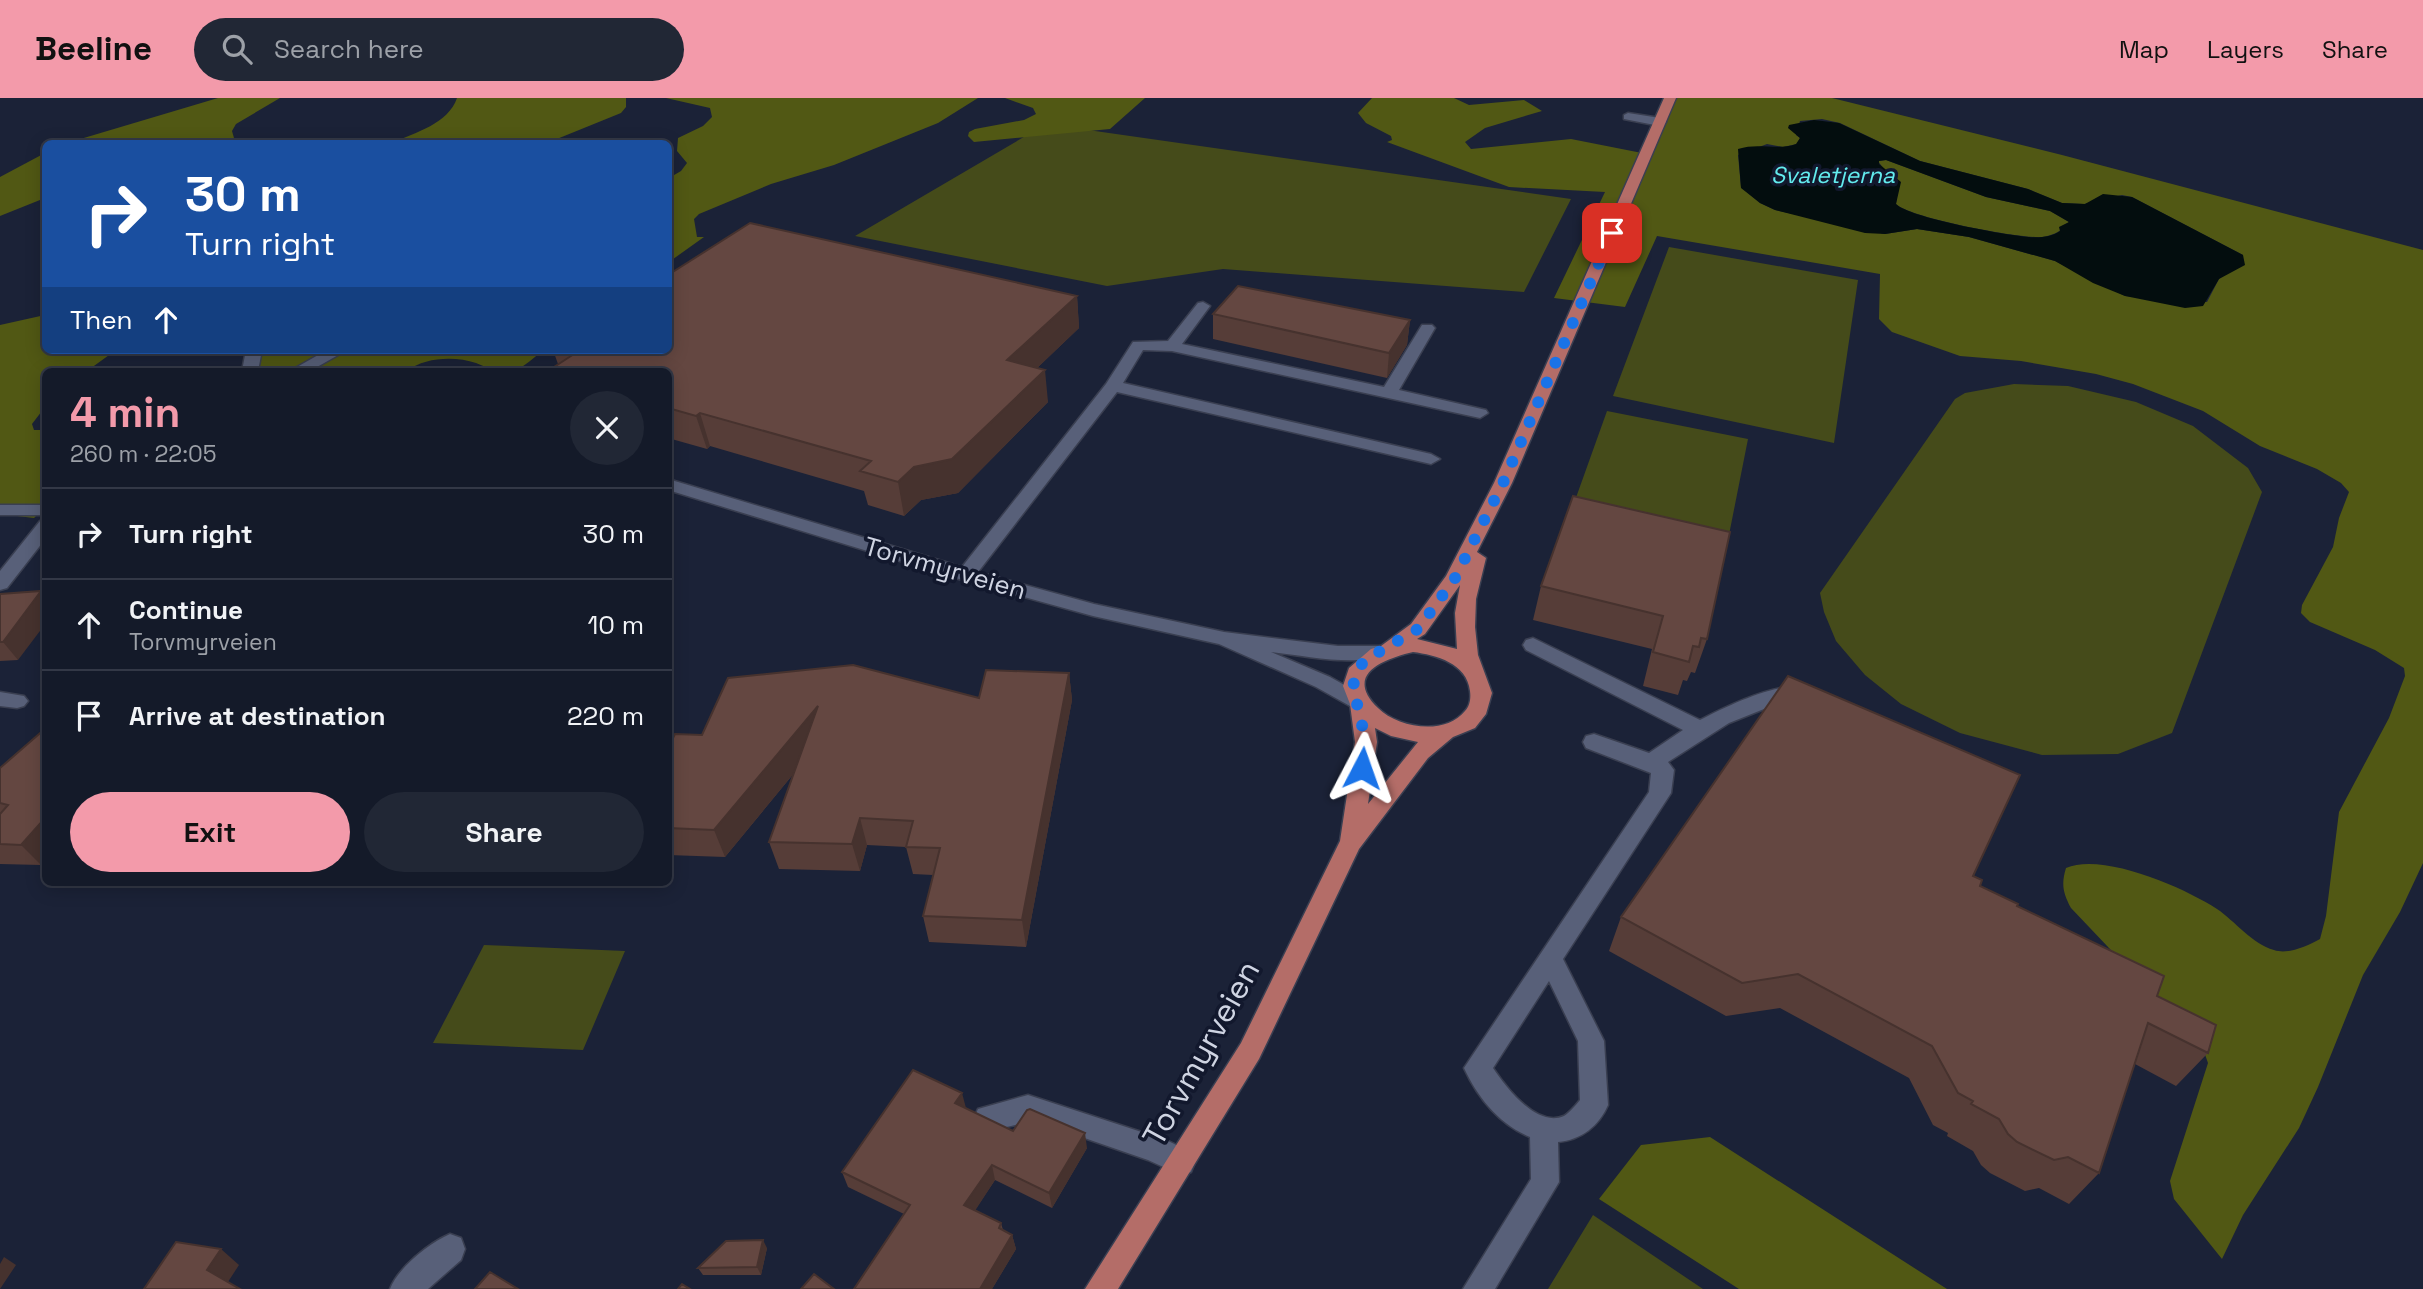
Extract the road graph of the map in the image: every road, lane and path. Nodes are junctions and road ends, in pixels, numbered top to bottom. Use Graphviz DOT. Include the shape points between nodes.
graph roads {
  1 [pos="1670,98"];
  2 [pos="1628,117"];
  3 [pos="1660,122"];
  4 [pos="1203,306"];
  5 [pos="1427,328"];
  6 [pos="1172,346"];
  7 [pos="332,354"];
  8 [pos="304,368"];
  9 [pos="1113,386"];
  10 [pos="1390,393"];
  11 [pos="1480,413"];
  12 [pos="1431,459"];
  13 [pos="1503,483"];
  14 [pos="672,487"];
  15 [pos="0,510"];
  16 [pos="42,510"];
  17 [pos="42,530"];
  18 [pos="966,575"];
  19 [pos="0,584"];
  20 [pos="1224,639"];
  21 [pos="1533,645"];
  22 [pos="1385,650"];
  23 [pos="1473,670"];
  24 [pos="1802,693"];
  25 [pos="1359,703"];
  26 [pos="1701,730"];
  27 [pos="1445,732"];
  28 [pos="1594,742"];
  29 [pos="1652,763"];
  30 [pos="1350,844"];
  31 [pos="1550,958"];
  32 [pos="988,1118"];
  33 [pos="1544,1130"];
  34 [pos="1181,1162"];
  35 [pos="450,1249"];
  36 [pos="405,1289"];
  37 [pos="1100,1289"];
  38 [pos="1478,1289"];
  1 -- 3 [label="main road"];
  2 -- 3 [label="street"];
  3 -- 13 [label="main road"];
  4 -- 6 [label="street"];
  5 -- 10 [label="street"];
  6 -- 9 [label="street" via="1138,345"];
  6 -- 10 [label="street"];
  7 -- 8 [label="street"];
  9 -- 12 [label="street"];
  9 -- 18 [label="street"];
  10 -- 11 [label="street"];
  13 -- 22 [label="main road" via="1455,578 1418,629"];
  13 -- 23 [label="main road" via="1468,584 1464,645"];
  14 -- 18 [label="street, Torvmyrveien"];
  15 -- 16 [label="street"];
  17 -- 19 [label="street"];
  18 -- 20 [label="street, Torvmyrveien"];
  20 -- 22 [label="street" via="1338,653"];
  20 -- 25 [label="street" via="1323,682"];
  21 -- 26 [label="street"];
  22 -- 23 [label="main road" via="1413,645 1436,648"];
  22 -- 25 [label="main road" via="1365,660 1356,672 1353,687"];
  23 -- 27 [label="main road" via="1483,688 1479,711"];
  24 -- 26 [label="street" via="1768,698"];
  25 -- 27 [label="main road" via="1379,722 1406,733"];
  25 -- 30 [label="main road, Torvmyrveien" via="1366,742"];
  26 -- 29 [label="street"];
  27 -- 30 [label="main road, Torvmyrveien" via="1420,752"];
  28 -- 29 [label="street"];
  29 -- 31 [label="street" via="1663,770 1660,793"];
  30 -- 34 [label="main road, Torvmyrveien" via="1250,1051"];
  31 -- 33 [label="street" via="1591,1041 1594,1105 1571,1128"];
  31 -- 33 [label="street" via="1478,1068 1488,1087 1512,1112"];
  32 -- 34 [label="street" via="1028,1108 1041,1110"];
  33 -- 38 [label="street" via="1545,1182"];
  34 -- 37 [label="main road, Torvmyrveien"];
  35 -- 36 [label="street"];
}
